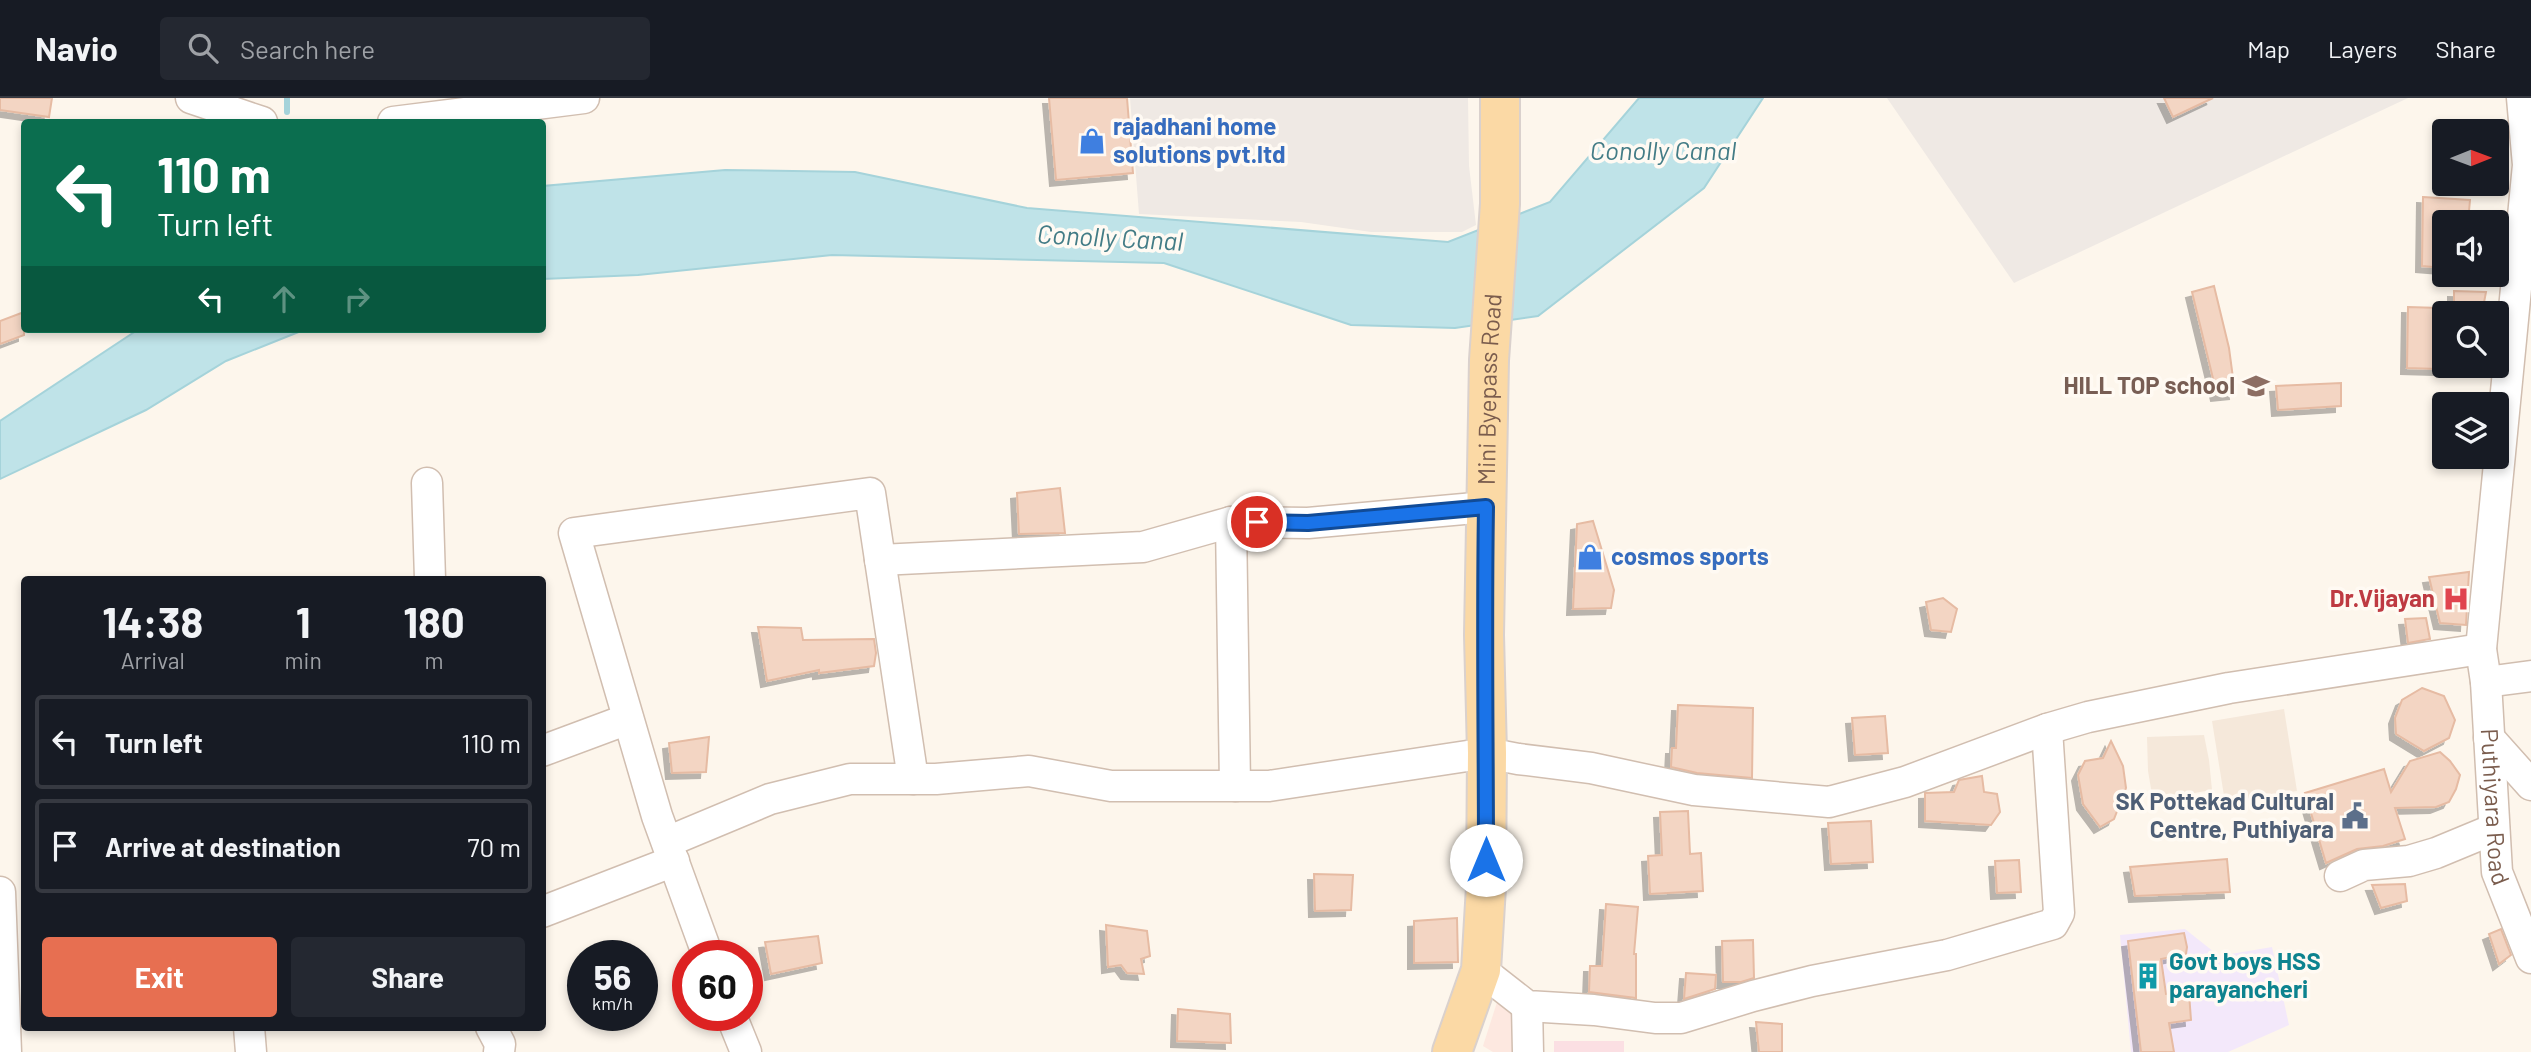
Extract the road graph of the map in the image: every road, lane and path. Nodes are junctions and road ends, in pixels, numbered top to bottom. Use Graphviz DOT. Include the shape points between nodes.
graph roads {
  1 [pos="191,98"];
  2 [pos="584,98"];
  3 [pos="1500,98"];
  4 [pos="2522,98"];
  5 [pos="252,119"];
  6 [pos="417,119"];
  7 [pos="2525,265"];
  8 [pos="427,483"];
  9 [pos="1486,507"];
  10 [pos="1231,522"];
  11 [pos="880,560"];
  12 [pos="430,576"];
  13 [pos="2480,649"];
  14 [pos="2531,676"];
  15 [pos="2486,681"];
  16 [pos="628,719"];
  17 [pos="2048,729"];
  18 [pos="2489,738"];
  19 [pos="546,750"];
  20 [pos="1487,753"];
  21 [pos="913,779"];
  22 [pos="2531,785"];
  23 [pos="1235,786"];
  24 [pos="2494,829"];
  25 [pos="670,851"];
  26 [pos="2340,876"];
  27 [pos="0,892"];
  28 [pos="546,910"];
  29 [pos="703,940"];
  30 [pos="1,957"];
  31 [pos="2531,958"];
  32 [pos="1481,970"];
  33 [pos="14,1000"];
  34 [pos="1527,1006"];
  35 [pos="250,1031"];
  36 [pos="493,1031"];
  37 [pos="737,1031"];
  38 [pos="6,1052"];
  39 [pos="251,1052"];
  40 [pos="499,1052"];
  41 [pos="746,1052"];
  42 [pos="1452,1052"];
  43 [pos="1528,1052"];
  1 -- 5 [label="street"];
  2 -- 6 [label="street"];
  3 -- 9 [label="main road, Mini Byepass Road" via="1500,204 1489,360"];
  4 -- 7 [label="street, Puthiyara Road" via="2528,165"];
  7 -- 13 [label="street, Puthiyara Road"];
  8 -- 12 [label="street"];
  9 -- 10 [label="street" via="1308,523"];
  9 -- 20 [label="main road, Mini Byepass Road"];
  10 -- 11 [label="street" via="1143,547"];
  10 -- 23 [label="street"];
  11 -- 16 [label="street" via="870,493 573,533"];
  11 -- 21 [label="street"];
  13 -- 15 [label="street, Puthiyara Road"];
  13 -- 17 [label="street" via="2229,688"];
  14 -- 15 [label="street"];
  15 -- 18 [label="street, Puthiyara Road"];
  16 -- 19 [label="street"];
  16 -- 25 [label="street"];
  17 -- 20 [label="street" via="1905,782 1829,802 1694,790 1591,768"];
  17 -- 34 [label="street" via="2059,913 2053,924 1947,955 1812,981 1681,1018"];
  18 -- 22 [label="street"];
  18 -- 24 [label="street, Puthiyara Road"];
  20 -- 23 [label="street" via="1269,786"];
  20 -- 32 [label="main road, Mini Byepass Road"];
  21 -- 23 [label="street" via="1029,771 1111,786"];
  21 -- 25 [label="street" via="850,779 770,799"];
  24 -- 26 [label="street" via="2436,853 2364,865"];
  24 -- 31 [label="street, Puthiyara Road" via="2497,872"];
  25 -- 28 [label="street"];
  25 -- 29 [label="street"];
  27 -- 30 [label="street"];
  30 -- 33 [label="street"];
  32 -- 34 [label="street"];
  32 -- 42 [label="main road, Mini Byepass Road"];
  33 -- 38 [label="street"];
  34 -- 43 [label="street"];
  35 -- 39 [label="street"];
  36 -- 40 [label="street"];
  37 -- 41 [label="street"];
}
